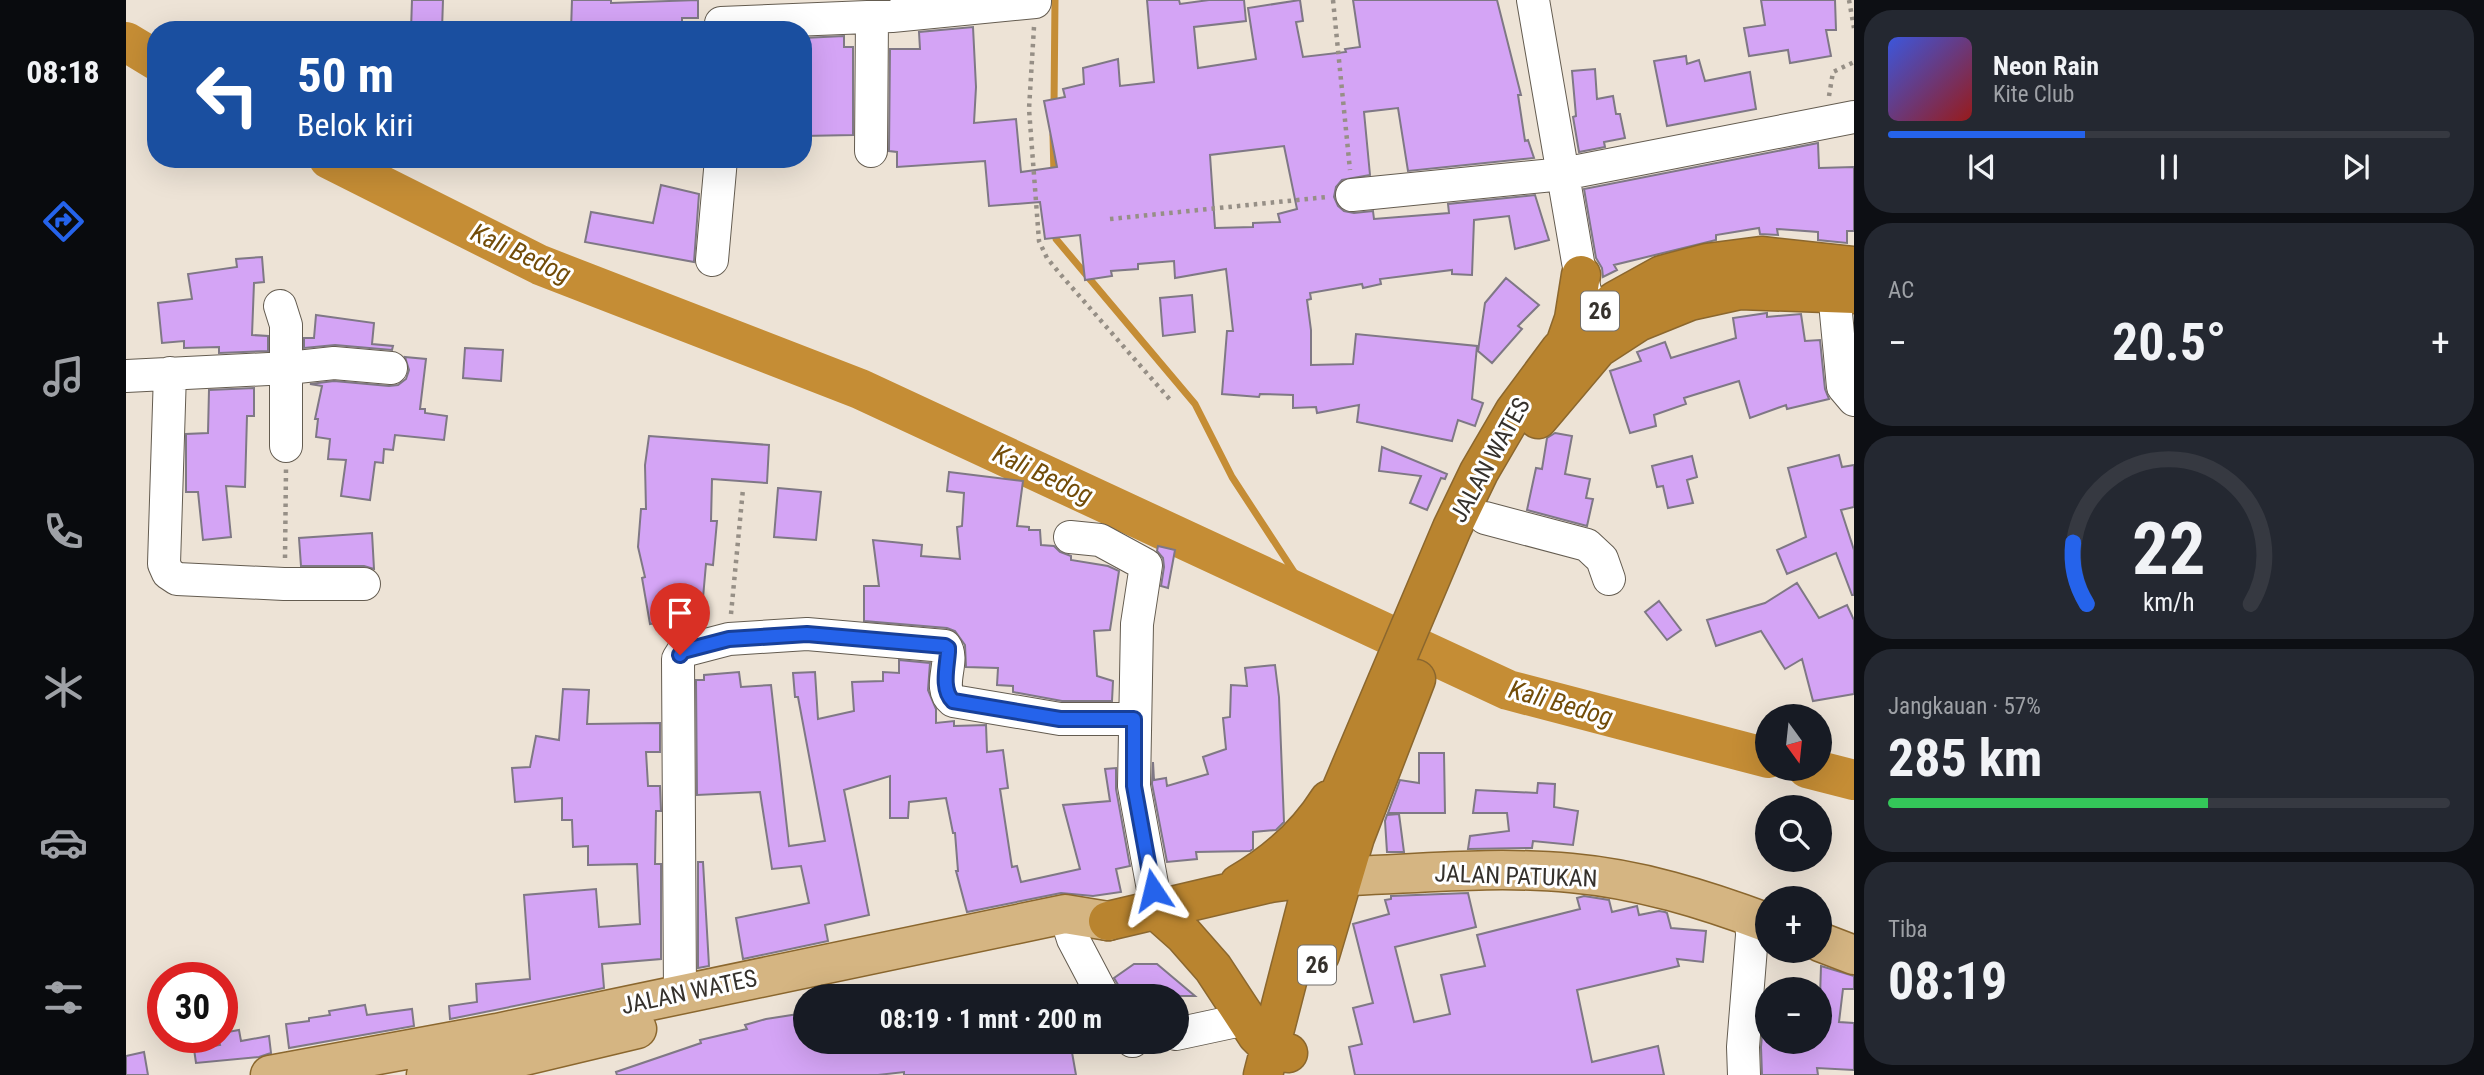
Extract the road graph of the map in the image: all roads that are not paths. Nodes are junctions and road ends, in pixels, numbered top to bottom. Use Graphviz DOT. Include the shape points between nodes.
graph roads {
  1 [pos="1533,0"];
  2 [pos="1035,1"];
  3 [pos="872,17"];
  4 [pos="721,18"];
  5 [pos="1840,120"];
  6 [pos="871,151"];
  7 [pos="720,168"];
  8 [pos="1563,174"];
  9 [pos="1352,195"];
  10 [pos="712,260"];
  11 [pos="1581,275"];
  12 [pos="1847,284"];
  13 [pos="1627,295"];
  14 [pos="280,306"];
  15 [pos="1591,317"];
  16 [pos="1565,344"];
  17 [pos="288,368"];
  18 [pos="391,368"];
  19 [pos="170,373"];
  20 [pos="126,376"];
  21 [pos="1854,400"];
  22 [pos="286,446"];
  23 [pos="1469,532"];
  24 [pos="1070,537"];
  25 [pos="1609,579"];
  26 [pos="364,584"];
  27 [pos="1134,719"];
  28 [pos="1383,723"];
  29 [pos="1353,762"];
  30 [pos="1328,877"];
  31 [pos="1222,894"];
  32 [pos="1157,911"];
  33 [pos="1755,919"];
  34 [pos="1108,921"];
  35 [pos="1069,927"];
  36 [pos="1755,929"];
  37 [pos="1832,947"];
  38 [pos="1854,955"];
  39 [pos="1097,984"];
  40 [pos="680,993"];
  41 [pos="1189,1037"];
  42 [pos="1272,1054"];
  43 [pos="501,1056"];
  44 [pos="270,1075"];
  45 [pos="426,1075"];
  46 [pos="1744,1075"];
  1 -- 8 [label="street"];
  2 -- 3 [label="street"];
  3 -- 4 [label="street"];
  3 -- 6 [label="street"];
  5 -- 8 [label="street"];
  7 -- 10 [label="street"];
  8 -- 9 [label="street"];
  8 -- 11 [label="street"];
  11 -- 13 [label="highway" via="1595,292"];
  11 -- 15 [label="street"];
  11 -- 16 [label="highway"];
  12 -- 13 [label="highway, JALAN WATES / 26" via="1761,256 1662,275"];
  12 -- 21 [label="street" via="1843,387"];
  12 -- 23 [label="highway, JALAN WATES / 26" via="1740,290 1690,300 1638,322 1598,348 1530,428"];
  13 -- 15 [label="highway, JALAN WATES / 26"];
  14 -- 17 [label="street" via="286,325"];
  15 -- 16 [label="highway, JALAN WATES / 26"];
  16 -- 23 [label="highway, JALAN WATES / 26" via="1514,412 1479,472"];
  17 -- 18 [label="street" via="334,363"];
  17 -- 19 [label="street"];
  17 -- 22 [label="street"];
  19 -- 20 [label="street"];
  19 -- 26 [label="street" via="164,564 168,573 177,579"];
  23 -- 25 [label="street" via="1587,545 1602,559"];
  23 -- 28 [label="highway, JALAN WATES / 26"];
  24 -- 27 [label="street" via="1100,540 1146,565"];
  27 -- 32 [label="street" via="1134,786"];
  27 -- 40 [label="street" via="1060,719 953,701 946,691 945,646 807,634 729,639 683,651 678,659"];
  28 -- 29 [label="highway, JALAN WATES / 26"];
  28 -- 30 [label="highway, JALAN WATES / 26" via="1355,837"];
  29 -- 30 [label="highway, JALAN WATES / 26" via="1339,795"];
  29 -- 31 [label="highway" via="1318,818 1300,837"];
  30 -- 31 [label="highway, JALAN WATES"];
  30 -- 33 [label="main road, JALAN PATUKAN" via="1492,870 1571,873 1648,884"];
  30 -- 42 [label="highway, 26"];
  31 -- 32 [label="highway, JALAN WATES"];
  32 -- 34 [label="highway, JALAN WATES"];
  32 -- 42 [label="highway" via="1213,968"];
  34 -- 35 [label="main road, JALAN WATES"];
  35 -- 39 [label="street"];
  35 -- 40 [label="main road, JALAN WATES"];
  35 -- 43 [label="main road, JALAN WATES"];
  36 -- 46 [label="street"];
  37 -- 38 [label="main road"];
  40 -- 43 [label="main road, JALAN WATES"];
  41 -- 42 [label="street"];
  43 -- 44 [label="main road, JALAN WATES"];
  43 -- 45 [label="main road, JALAN WATES"];
}
